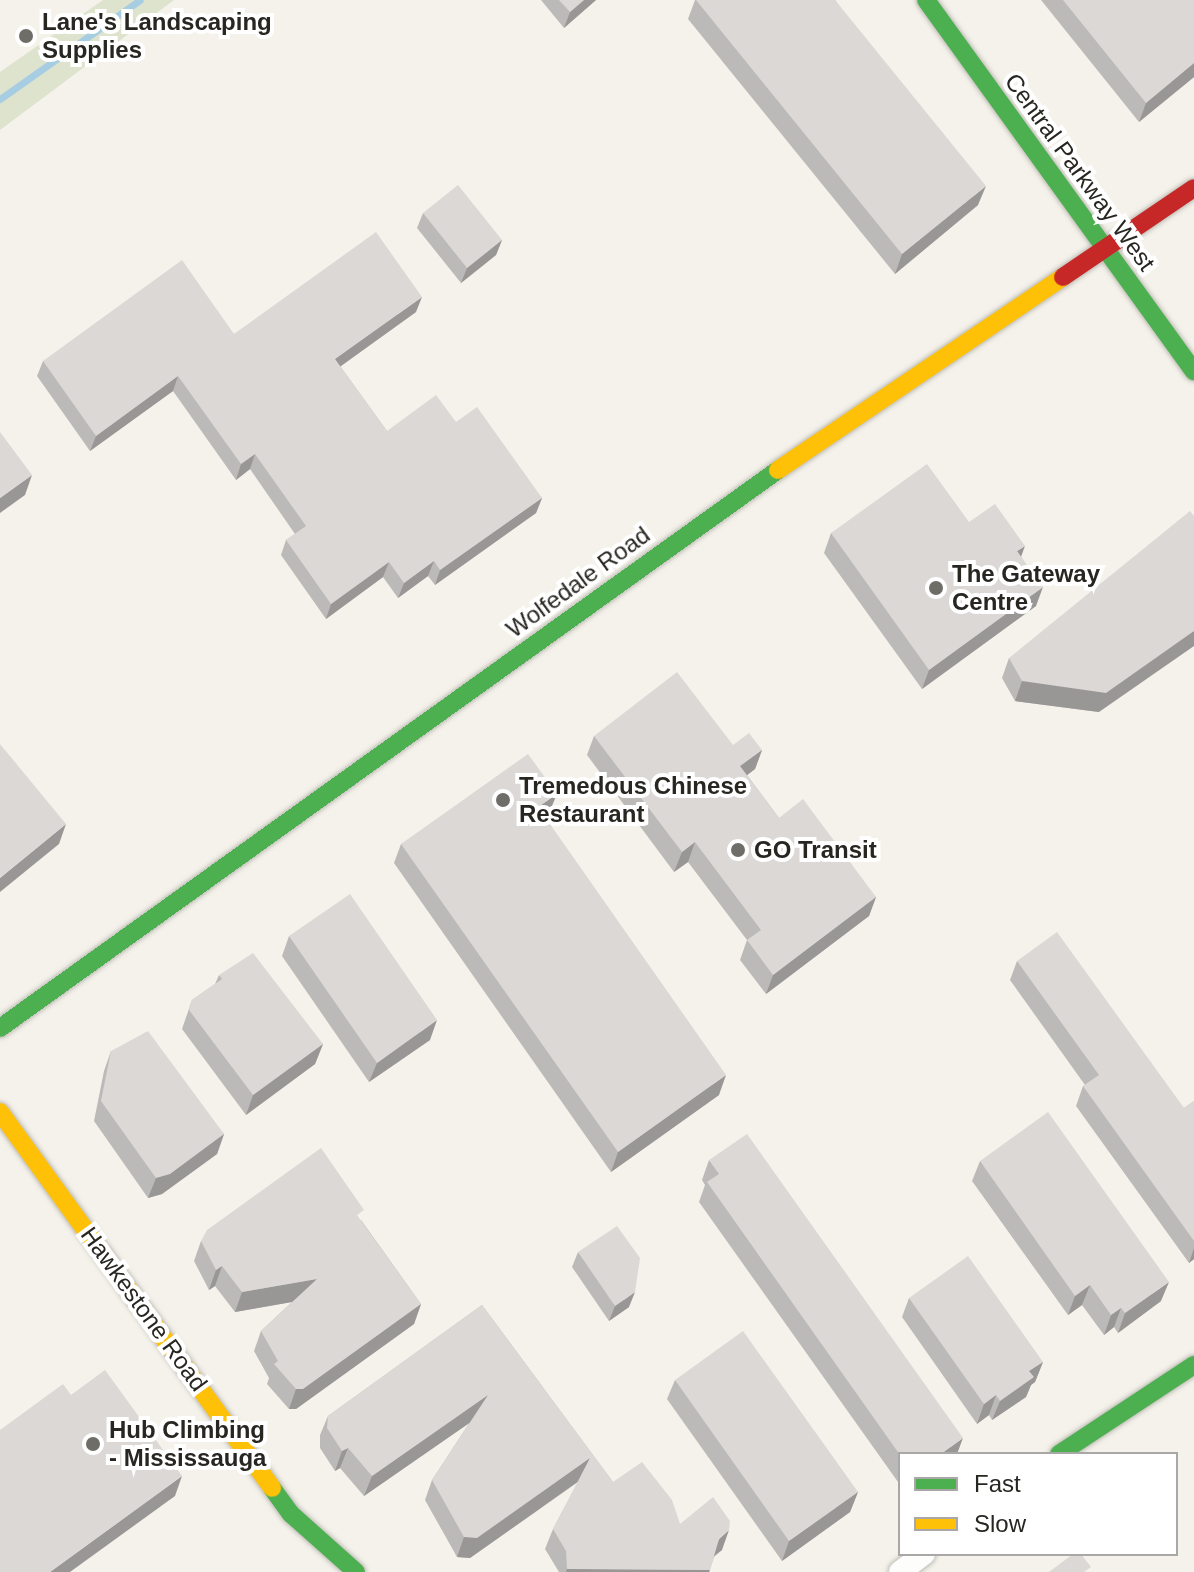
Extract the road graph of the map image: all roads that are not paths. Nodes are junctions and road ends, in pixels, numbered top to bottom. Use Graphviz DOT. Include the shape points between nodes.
graph roads {
  1 [pos="926,0"];
  2 [pos="1194,188"];
  3 [pos="1106,249"];
  4 [pos="1194,372"];
  5 [pos="0,1028"];
  6 [pos="0,1112"];
  7 [pos="1194,1365"];
  8 [pos="1062,1452"];
  9 [pos="921,1556"];
  10 [pos="356,1572"];
  11 [pos="900,1572"];
  1 -- 3 [label="street, Central Parkway West"];
  2 -- 3 [label="street, Wolfedale Road"];
  3 -- 4 [label="street, Central Parkway West"];
  3 -- 5 [label="street, Wolfedale Road" via="734,500"];
  6 -- 10 [label="street, Hawkestone Road" via="291,1514"];
  7 -- 8 [label="street"];
  9 -- 11 [label="street"];
}
